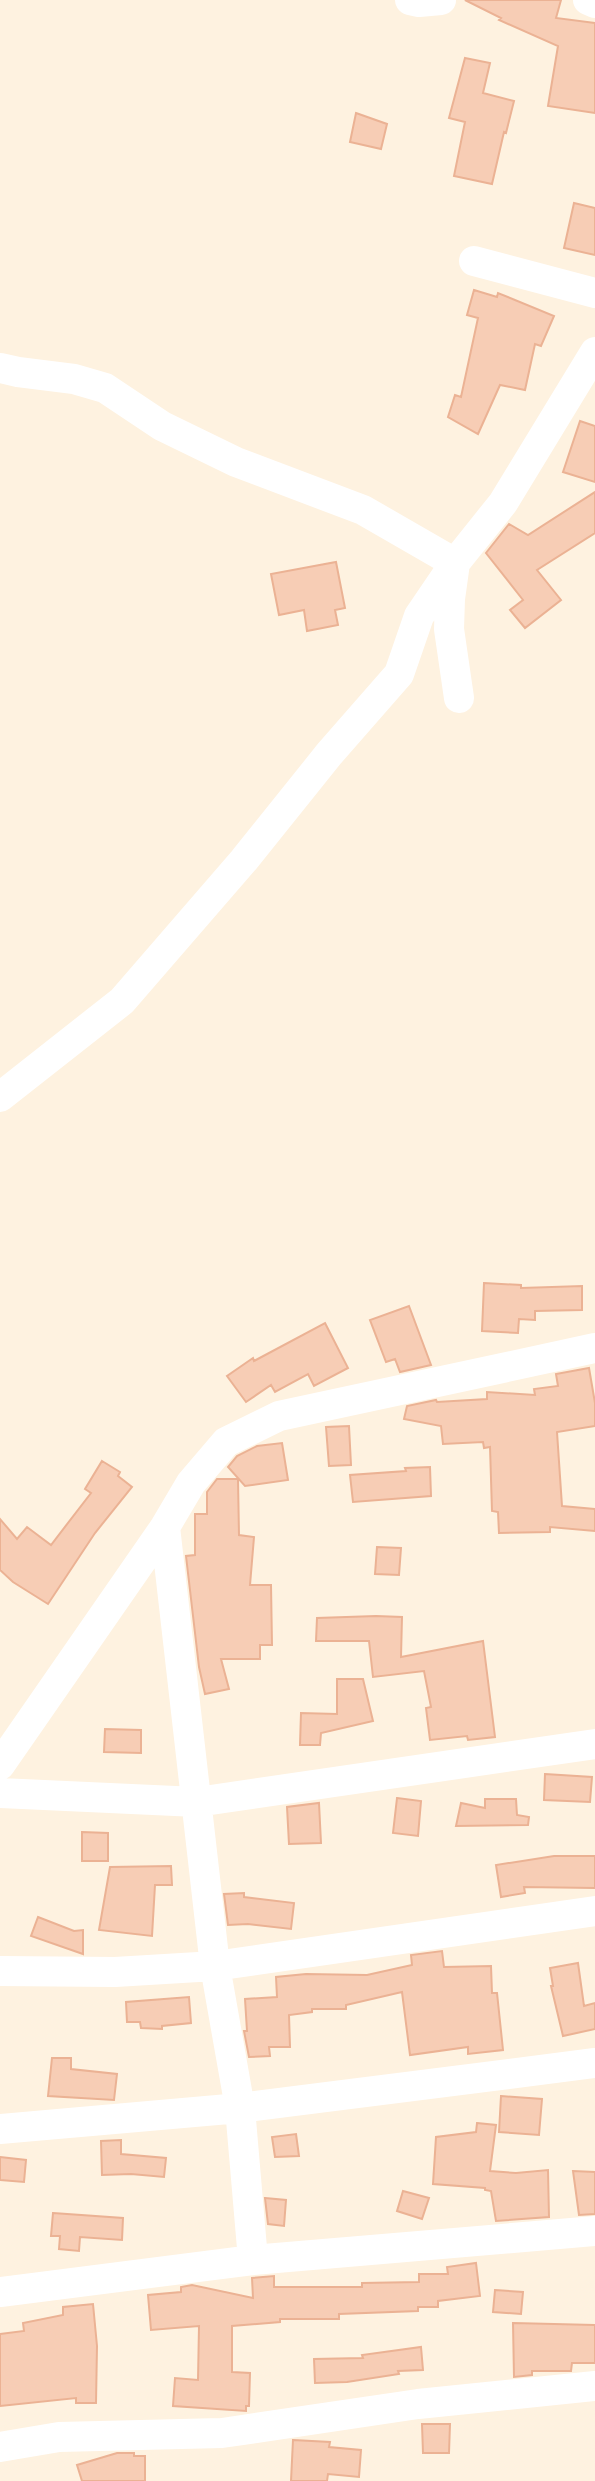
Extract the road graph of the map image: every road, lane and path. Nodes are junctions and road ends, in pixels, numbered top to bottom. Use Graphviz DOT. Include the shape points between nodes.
graph roads {
  1 [pos="410,0"];
  2 [pos="441,0"];
  3 [pos="588,0"];
  4 [pos="595,3"];
  5 [pos="474,261"];
  6 [pos="595,293"];
  7 [pos="595,352"];
  8 [pos="0,368"];
  9 [pos="455,564"];
  10 [pos="459,698"];
  11 [pos="0,1097"];
  12 [pos="595,1348"];
  13 [pos="165,1527"];
  14 [pos="595,1744"];
  15 [pos="0,1765"];
  16 [pos="0,1793"];
  17 [pos="197,1802"];
  18 [pos="595,1911"];
  19 [pos="215,1966"];
  20 [pos="0,1971"];
  21 [pos="595,2063"];
  22 [pos="240,2108"];
  23 [pos="0,2129"];
  24 [pos="595,2231"];
  25 [pos="253,2260"];
  26 [pos="0,2292"];
  27 [pos="595,2386"];
  28 [pos="0,2447"];
  1 -- 2 [label="street"];
  3 -- 4 [label="street"];
  5 -- 6 [label="street"];
  7 -- 9 [label="street" via="503,503"];
  8 -- 9 [label="street" via="105,388 162,426 236,462 363,510"];
  9 -- 10 [label="street" via="449,629"];
  9 -- 11 [label="street" via="419,616 399,674 244,860 122,1001"];
  12 -- 13 [label="street" via="279,1416 226,1442 191,1483"];
  13 -- 15 [label="street"];
  13 -- 17 [label="street"];
  14 -- 17 [label="street"];
  16 -- 17 [label="street"];
  17 -- 19 [label="street"];
  18 -- 19 [label="street"];
  19 -- 20 [label="street" via="115,1972"];
  19 -- 22 [label="street"];
  21 -- 22 [label="street"];
  22 -- 23 [label="street"];
  22 -- 25 [label="street"];
  24 -- 25 [label="street"];
  25 -- 26 [label="street"];
  27 -- 28 [label="street" via="418,2404 222,2433 59,2437"];
}
